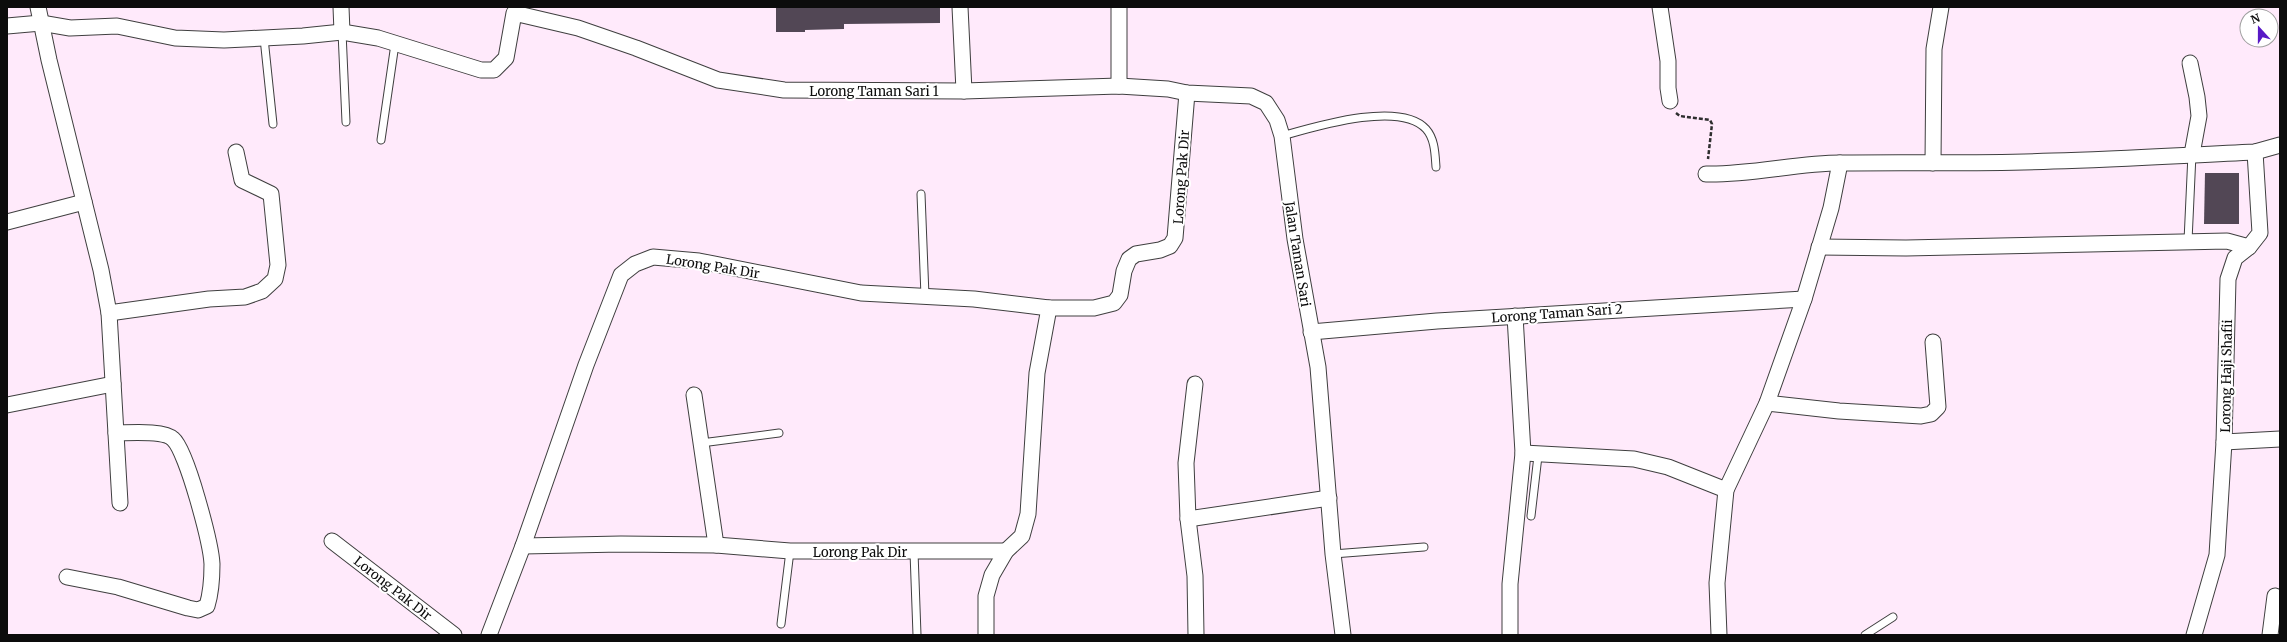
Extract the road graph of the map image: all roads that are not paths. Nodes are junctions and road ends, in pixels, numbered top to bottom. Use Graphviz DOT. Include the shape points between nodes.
graph roads {
  1 [pos="38,7"];
  2 [pos="341,7"];
  3 [pos="960,7"];
  4 [pos="1119,7"];
  5 [pos="1660,7"];
  6 [pos="1941,7"];
  7 [pos="515,10"];
  8 [pos="41,23"];
  9 [pos="7,26"];
  10 [pos="342,32"];
  11 [pos="264,38"];
  12 [pos="395,44"];
  13 [pos="2190,63"];
  14 [pos="1119,86"];
  15 [pos="964,91"];
  16 [pos="1187,93"];
  17 [pos="1670,101"];
  18 [pos="346,122"];
  19 [pos="273,124"];
  20 [pos="1282,136"];
  21 [pos="381,140"];
  22 [pos="2280,145"];
  23 [pos="236,152"];
  24 [pos="2255,152"];
  25 [pos="2192,154"];
  26 [pos="1840,163"];
  27 [pos="1933,163"];
  28 [pos="1436,167"];
  29 [pos="1706,174"];
  30 [pos="921,194"];
  31 [pos="84,202"];
  32 [pos="7,222"];
  33 [pos="2188,241"];
  34 [pos="1819,247"];
  35 [pos="2249,247"];
  36 [pos="925,296"];
  37 [pos="1804,299"];
  38 [pos="1049,308"];
  39 [pos="109,313"];
  40 [pos="1515,316"];
  41 [pos="1311,332"];
  42 [pos="1933,342"];
  43 [pos="113,384"];
  44 [pos="1194,384"];
  45 [pos="694,395"];
  46 [pos="1767,403"];
  47 [pos="7,405"];
  48 [pos="116,433"];
  49 [pos="779,433"];
  50 [pos="2280,440"];
  51 [pos="2224,442"];
  52 [pos="701,443"];
  53 [pos="1530,454"];
  54 [pos="1726,490"];
  55 [pos="1329,498"];
  56 [pos="120,503"];
  57 [pos="1531,516"];
  58 [pos="1188,519"];
  59 [pos="332,541"];
  60 [pos="716,545"];
  61 [pos="523,546"];
  62 [pos="1424,547"];
  63 [pos="790,551"];
  64 [pos="1006,551"];
  65 [pos="914,552"];
  66 [pos="1333,554"];
  67 [pos="67,577"];
  68 [pos="2275,596"];
  69 [pos="1893,617"];
  70 [pos="781,624"];
  71 [pos="454,635"];
  72 [pos="489,635"];
  73 [pos="917,635"];
  74 [pos="986,635"];
  75 [pos="1196,635"];
  76 [pos="1343,635"];
  77 [pos="1510,635"];
  78 [pos="1719,635"];
  79 [pos="1866,635"];
  80 [pos="2194,635"];
  81 [pos="2270,635"];
  1 -- 8 [label="street"];
  2 -- 10 [label="street"];
  3 -- 15 [label="street"];
  4 -- 14 [label="street"];
  5 -- 17 [label="street" via="1668,61"];
  6 -- 27 [label="street" via="1934,49"];
  7 -- 12 [label="street" via="506,58 494,70 462,66"];
  7 -- 15 [label="street, Lorong Taman Sari 1" via="578,28 718,80 784,90"];
  8 -- 9 [label="street"];
  8 -- 11 [label="street" via="70,28 117,26 175,38"];
  8 -- 31 [label="street"];
  10 -- 11 [label="street"];
  10 -- 12 [label="street" via="378,38"];
  10 -- 18 [label="lane"];
  11 -- 19 [label="lane"];
  12 -- 21 [label="lane"];
  13 -- 25 [label="street" via="2199,116"];
  14 -- 15 [label="street, Lorong Taman Sari 1"];
  14 -- 16 [label="street, Jalan Taman Sari" via="1168,89"];
  16 -- 20 [label="street, Jalan Taman Sari" via="1251,96 1266,104 1277,120"];
  16 -- 38 [label="street, Lorong Pak Dir" via="1175,238 1170,246 1136,254 1129,259 1124,271 1120,296 1114,303 1094,308"];
  20 -- 28 [label="lane" via="1356,117 1413,120 1426,129 1434,146"];
  20 -- 41 [label="street, Jalan Taman Sari" via="1295,239"];
  22 -- 24 [label="street"];
  23 -- 39 [label="street" via="242,180 271,194 278,265 274,279 262,291 245,297 209,299"];
  24 -- 25 [label="street"];
  24 -- 35 [label="street, Lorong Haji Shafii" via="2260,233"];
  25 -- 27 [label="street" via="2053,161"];
  25 -- 33 [label="lane"];
  26 -- 27 [label="street"];
  26 -- 29 [label="street" via="1783,167 1740,174"];
  26 -- 34 [label="street" via="1831,208"];
  30 -- 36 [label="lane"];
  31 -- 32 [label="street"];
  31 -- 39 [label="street"];
  33 -- 34 [label="street" via="1906,248"];
  33 -- 35 [label="street" via="2227,241"];
  34 -- 37 [label="street"];
  35 -- 51 [label="street, Lorong Haji Shafii" via="2235,258 2228,279"];
  36 -- 38 [label="street, Lorong Pak Dir"];
  36 -- 61 [label="street, Lorong Pak Dir" via="861,293 699,261 653,257 635,264 621,275 588,358"];
  37 -- 40 [label="street, Lorong Taman Sari 2"];
  37 -- 46 [label="street"];
  38 -- 64 [label="street" via="1037,373 1028,514 1022,536"];
  39 -- 43 [label="street"];
  40 -- 41 [label="street, Lorong Taman Sari 2"];
  40 -- 53 [label="street"];
  41 -- 55 [label="street, Jalan Taman Sari" via="1318,367"];
  42 -- 46 [label="street" via="1938,407 1931,414 1921,416 1839,411"];
  43 -- 47 [label="street"];
  43 -- 48 [label="street"];
  44 -- 58 [label="street" via="1186,463"];
  45 -- 52 [label="street"];
  46 -- 54 [label="street"];
  48 -- 56 [label="street"];
  48 -- 67 [label="street" via="158,433 173,438 183,454 205,528 212,563 207,606 198,610 188,608 118,587"];
  49 -- 52 [label="lane"];
  50 -- 51 [label="street"];
  51 -- 80 [label="street, Lorong Haji Shafii" via="2217,555"];
  52 -- 60 [label="street"];
  53 -- 54 [label="street" via="1634,459 1668,467"];
  53 -- 57 [label="lane"];
  53 -- 77 [label="street" via="1510,584"];
  54 -- 78 [label="street" via="1717,583"];
  55 -- 58 [label="street"];
  55 -- 66 [label="street, Jalan Taman Sari"];
  58 -- 75 [label="street" via="1195,576"];
  59 -- 71 [label="street, Lorong Pak Dir"];
  60 -- 61 [label="street, Lorong Pak Dir"];
  60 -- 63 [label="street, Lorong Pak Dir"];
  61 -- 72 [label="street, Lorong Pak Dir"];
  62 -- 66 [label="lane"];
  63 -- 65 [label="street, Lorong Pak Dir"];
  63 -- 70 [label="lane"];
  64 -- 65 [label="street, Lorong Pak Dir"];
  64 -- 74 [label="street" via="992,575 986,596"];
  65 -- 73 [label="lane"];
  66 -- 76 [label="street, Jalan Taman Sari"];
  68 -- 81 [label="street"];
  69 -- 79 [label="lane"];
}
